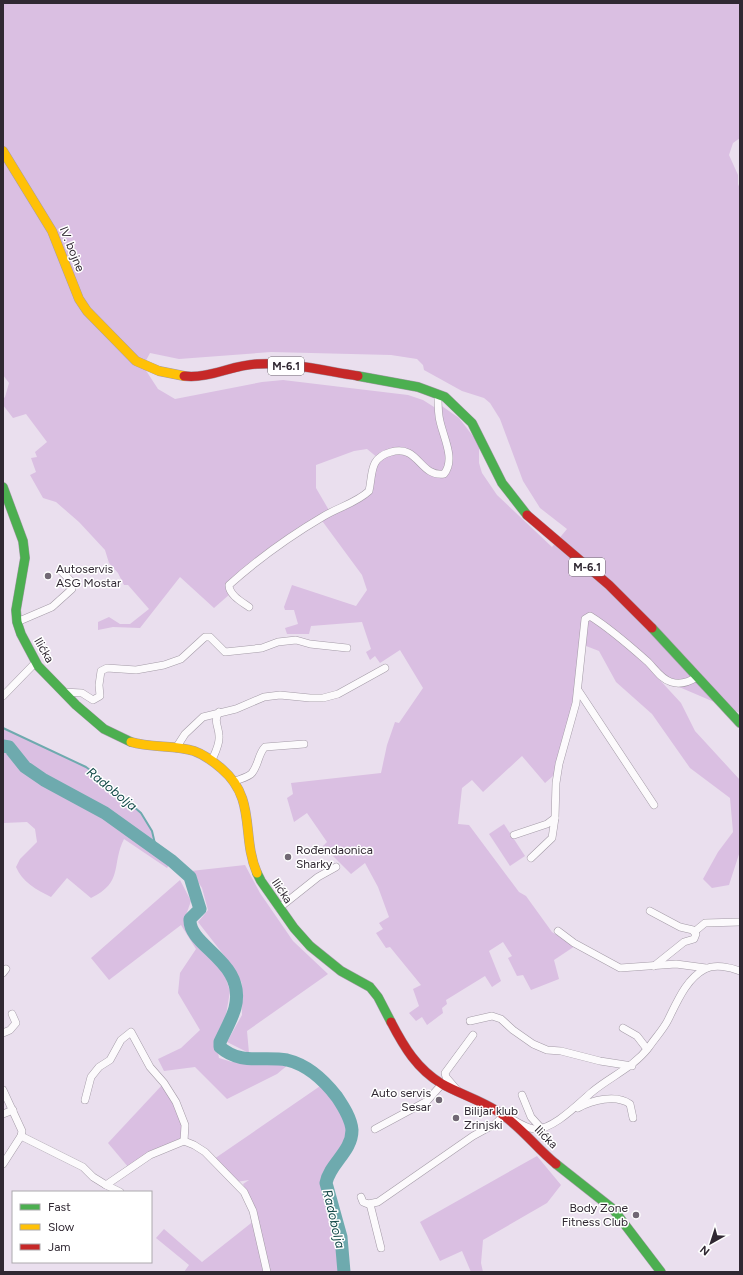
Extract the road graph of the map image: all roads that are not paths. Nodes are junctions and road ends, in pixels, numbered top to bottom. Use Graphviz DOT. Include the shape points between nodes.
graph roads {
  1 [pos="3,152"];
  2 [pos="438,394"];
  3 [pos="3,487"];
  4 [pos="62,572"];
  5 [pos="249,608"];
  6 [pos="17,622"];
  7 [pos="347,648"];
  8 [pos="36,662"];
  9 [pos="385,668"];
  10 [pos="697,677"];
  11 [pos="578,690"];
  12 [pos="63,692"];
  13 [pos="3,696"];
  14 [pos="219,712"];
  15 [pos="740,722"];
  16 [pos="304,744"];
  17 [pos="176,748"];
  18 [pos="212,760"];
  19 [pos="235,781"];
  20 [pos="654,805"];
  21 [pos="555,818"];
  22 [pos="514,835"];
  23 [pos="531,858"];
  24 [pos="336,867"];
  25 [pos="279,908"];
  26 [pos="650,911"];
  27 [pos="740,922"];
  28 [pos="558,931"];
  29 [pos="694,932"];
  30 [pos="654,966"];
  31 [pos="706,968"];
  32 [pos="740,971"];
  33 [pos="12,1014"];
  34 [pos="470,1021"];
  35 [pos="623,1028"];
  36 [pos="3,1034"];
  37 [pos="473,1035"];
  38 [pos="647,1049"];
  39 [pos="632,1066"];
  40 [pos="442,1084"];
  41 [pos="3,1090"];
  42 [pos="458,1091"];
  43 [pos="522,1095"];
  44 [pos="85,1100"];
  45 [pos="13,1110"];
  46 [pos="569,1113"];
  47 [pos="3,1114"];
  48 [pos="504,1115"];
  49 [pos="633,1118"];
  50 [pos="541,1128"];
  51 [pos="374,1129"];
  52 [pos="21,1136"];
  53 [pos="184,1141"];
  54 [pos="3,1164"];
  55 [pos="106,1185"];
  56 [pos="118,1191"];
  57 [pos="361,1197"];
  58 [pos="370,1204"];
  59 [pos="381,1248"];
  60 [pos="267,1272"];
  61 [pos="661,1272"];
  1 -- 2 [label="street, IV. bojne / M-6.1" via="52,231 79,299 87,311 124,351 147,366 173,375 202,376 256,364 298,367 400,383"];
  2 -- 5 [label="street" via="439,417 448,460 448,468 444,474 436,475 430,472 406,451 398,450 381,455 374,463 370,491 363,497 300,530 229,585 232,594"];
  2 -- 10 [label="street, M-6.1" via="451,402 472,423 502,483 533,522 609,585"];
  3 -- 6 [label="street, Ilićka" via="23,540 25,558 16,610"];
  4 -- 6 [label="street" via="71,581 72,589 52,607"];
  6 -- 8 [label="street, Ilićka"];
  7 -- 12 [label="street" via="296,640 278,642 262,648 226,652 210,637 205,637 181,659 164,665 136,670 107,668 101,671 98,699 93,700 82,693"];
  8 -- 12 [label="street, Ilićka"];
  8 -- 13 [label="street"];
  9 -- 14 [label="street" via="338,694 323,698 280,695 264,697 236,709"];
  10 -- 11 [label="street" via="687,683 671,682 590,616 585,619 583,626"];
  10 -- 15 [label="street, M-6.1"];
  11 -- 20 [label="street"];
  11 -- 21 [label="street" via="559,764"];
  12 -- 17 [label="street, Ilićka" via="104,729 124,740 148,746"];
  14 -- 17 [label="street" via="203,717 184,734"];
  14 -- 18 [label="street" via="215,722 220,735 219,743"];
  16 -- 19 [label="street" via="265,747 260,752 252,774"];
  17 -- 18 [label="street, Ilićka" via="193,751"];
  18 -- 19 [label="street, Ilićka"];
  19 -- 25 [label="street, Ilićka" via="244,800 253,863 261,881"];
  21 -- 22 [label="street" via="547,824"];
  21 -- 23 [label="street" via="552,838"];
  24 -- 25 [label="street" via="318,877"];
  25 -- 40 [label="street, Ilićka" via="310,946 341,971 370,988 378,997 412,1060 420,1069"];
  26 -- 29 [label="street"];
  27 -- 29 [label="street" via="705,923"];
  28 -- 30 [label="street" via="574,943 620,968"];
  29 -- 30 [label="street" via="694,939 684,942"];
  30 -- 31 [label="street" via="676,964"];
  31 -- 32 [label="street" via="730,966"];
  31 -- 38 [label="street" via="683,991 662,1029"];
  33 -- 36 [label="street" via="16,1023"];
  34 -- 39 [label="street" via="492,1016 501,1019 533,1044 547,1050"];
  35 -- 38 [label="street" via="637,1036"];
  37 -- 42 [label="street" via="445,1073"];
  38 -- 39 [label="street"];
  39 -- 46 [label="street" via="592,1092"];
  40 -- 42 [label="street, Ilićka"];
  40 -- 51 [label="street" via="427,1100"];
  41 -- 45 [label="street"];
  42 -- 48 [label="street, Ilićka"];
  43 -- 50 [label="street" via="531,1117"];
  44 -- 53 [label="street" via="94,1072 110,1060 121,1040 131,1032 150,1067 176,1102 185,1125"];
  45 -- 47 [label="street"];
  45 -- 52 [label="street" via="22,1131"];
  46 -- 49 [label="street" via="584,1104 612,1098 624,1099 630,1104"];
  46 -- 50 [label="street"];
  48 -- 50 [label="street" via="530,1128"];
  48 -- 58 [label="street" via="495,1124 473,1136 378,1202"];
  48 -- 61 [label="street, Ilićka" via="570,1175 613,1208"];
  52 -- 54 [label="street"];
  52 -- 55 [label="street" via="83,1167"];
  53 -- 55 [label="street" via="146,1157"];
  53 -- 60 [label="street" via="204,1152 244,1192 253,1211"];
  55 -- 56 [label="street"];
  57 -- 58 [label="street" via="363,1202"];
  58 -- 59 [label="street"];
}
